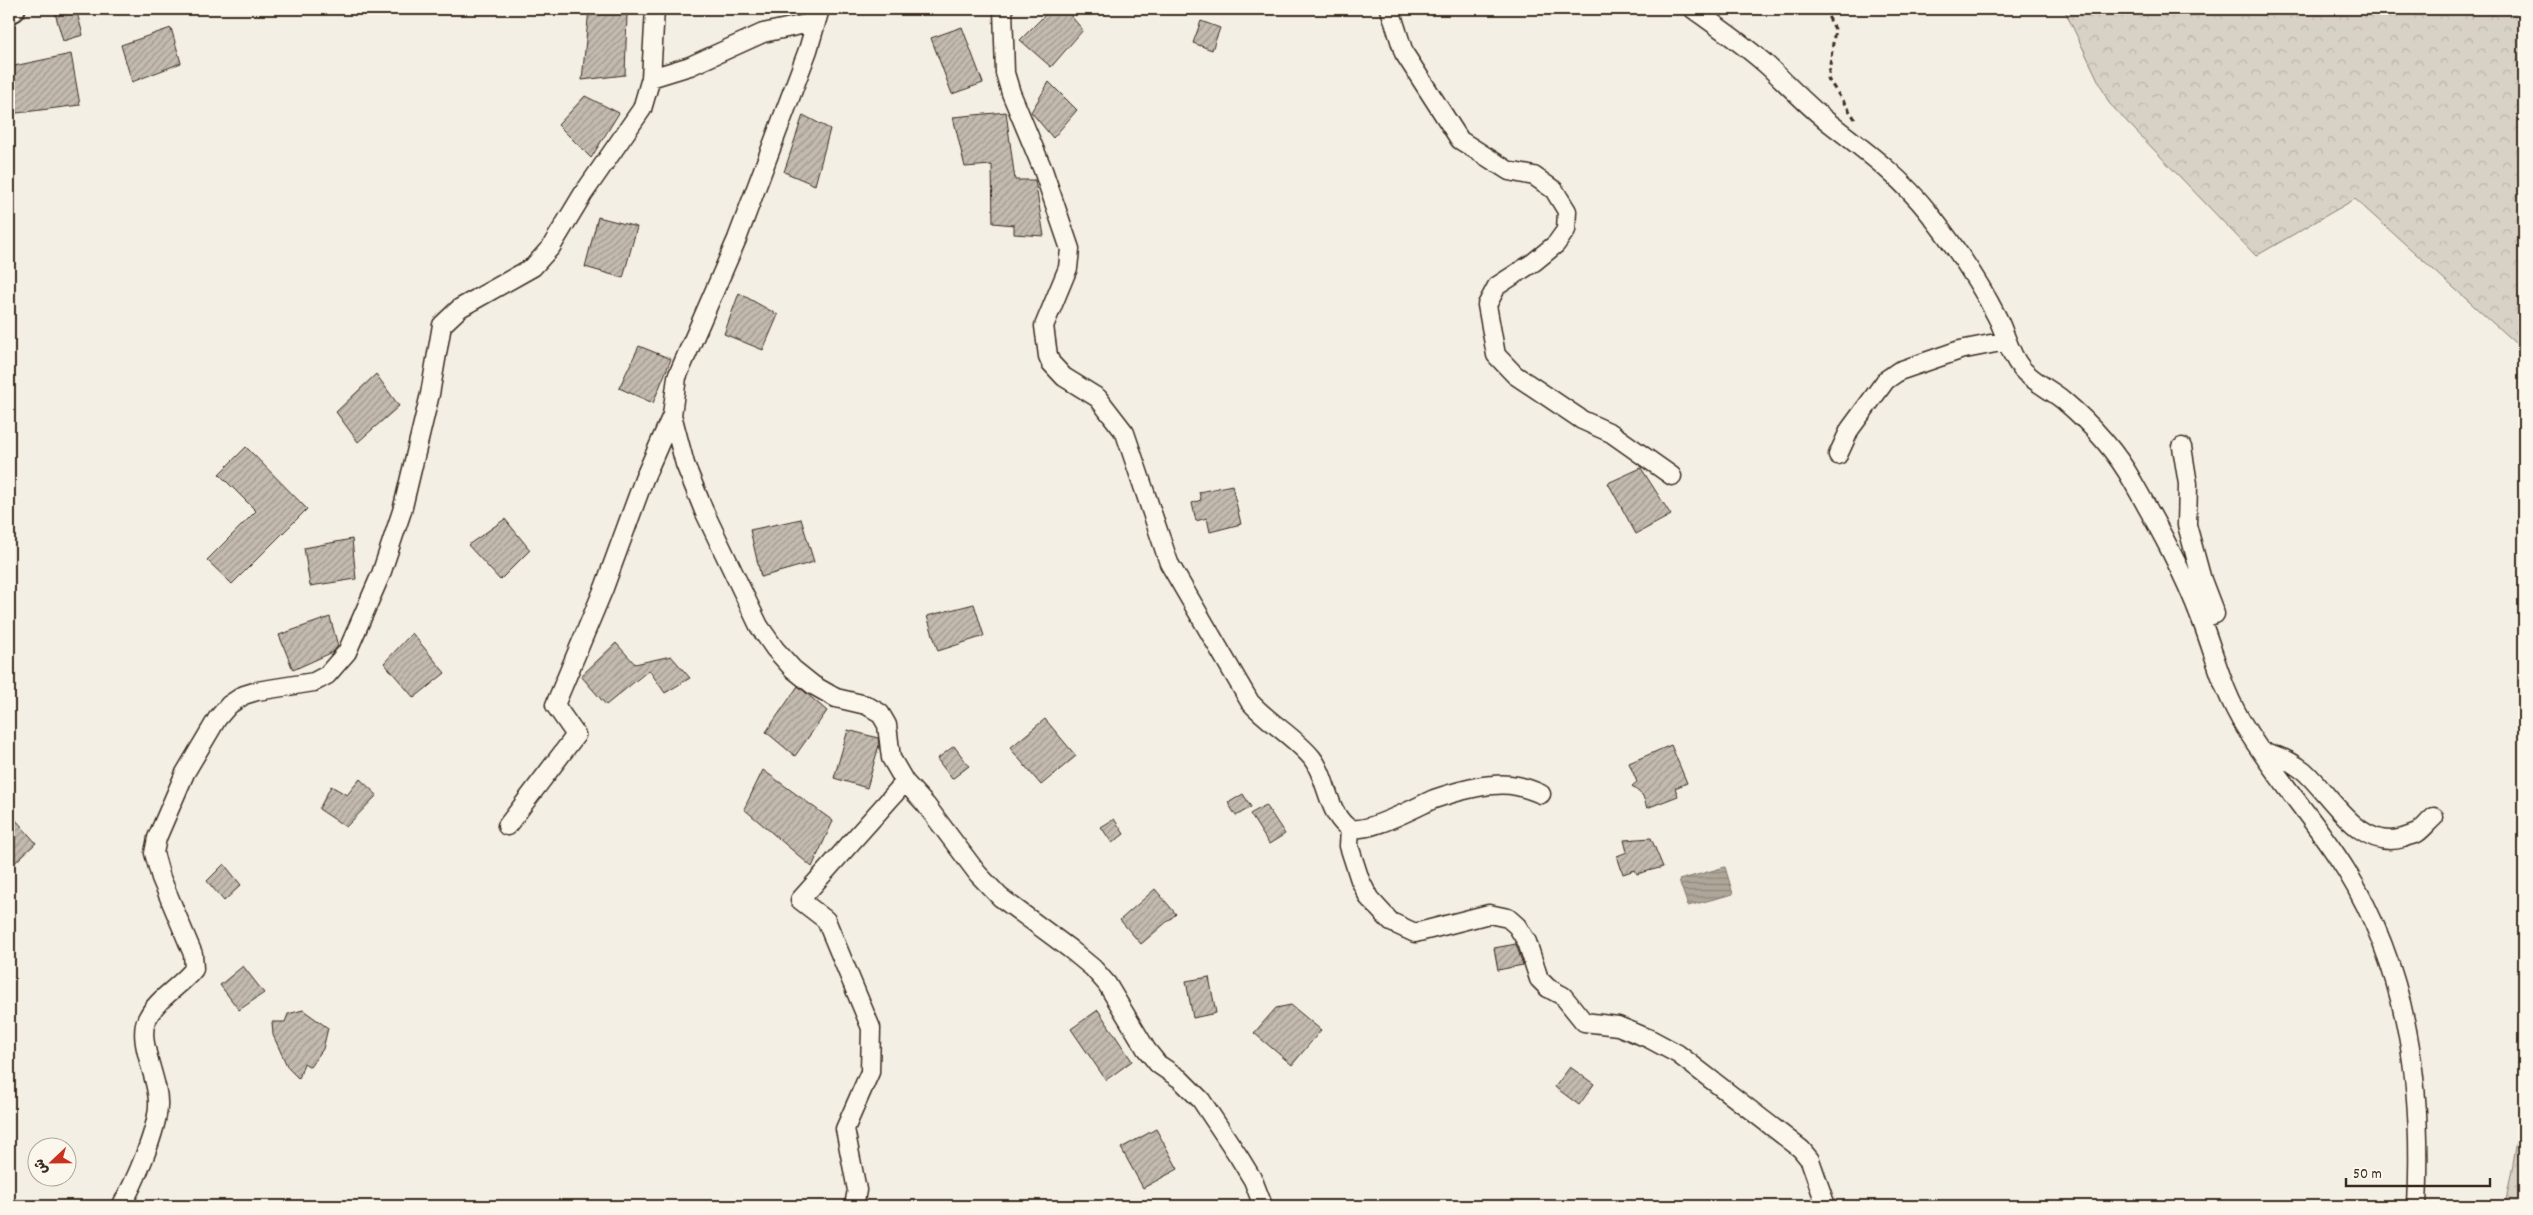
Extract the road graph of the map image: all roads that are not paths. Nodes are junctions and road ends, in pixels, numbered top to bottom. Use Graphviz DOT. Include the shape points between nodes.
graph roads {
  1 [pos="655,9"];
  2 [pos="1003,9"];
  3 [pos="1390,9"];
  4 [pos="1693,9"];
  5 [pos="818,16"];
  6 [pos="651,78"];
  7 [pos="2006,341"];
  8 [pos="672,415"];
  9 [pos="2182,447"];
  10 [pos="1838,455"];
  11 [pos="1672,476"];
  12 [pos="2201,619"];
  13 [pos="2263,752"];
  14 [pos="905,782"];
  15 [pos="1541,794"];
  16 [pos="2434,818"];
  17 [pos="506,826"];
  18 [pos="1350,828"];
  19 [pos="121,1206"];
  20 [pos="854,1206"];
  21 [pos="1263,1206"];
  22 [pos="1826,1206"];
  23 [pos="2417,1206"];
  1 -- 6 [label="street"];
  2 -- 18 [label="street" via="1005,73 1070,249 1068,268 1044,326 1048,356 1064,377 1098,398 1125,432 1164,549 1177,578 1250,702 1313,760 1336,811"];
  3 -- 11 [label="street" via="1404,53 1460,140 1509,171 1534,176 1554,190 1567,211 1566,230 1556,244 1497,286 1487,305 1496,355 1515,375 1535,389 1582,420 1610,433"];
  4 -- 7 [label="street" via="1767,65 1826,120 1873,155 1909,188 1969,270 1994,312"];
  5 -- 6 [label="street" via="763,33 690,66"];
  5 -- 8 [label="street" via="737,239 678,377"];
  6 -- 19 [label="street" via="642,109 550,247 533,267 460,308 442,325 430,394 402,510 381,574 347,652 327,675 314,682 257,691 229,705 184,773 154,853 193,954 194,968 147,1019 145,1040 158,1105 148,1144"];
  7 -- 10 [label="street" via="1960,350 1899,371 1886,380 1850,429"];
  7 -- 12 [label="street" via="2024,372 2061,399 2116,455 2132,480"];
  8 -- 14 [label="street" via="685,464 701,503 759,626 787,662 813,685 836,698 866,705 880,713 887,725 891,758"];
  8 -- 17 [label="street" via="555,705 576,735"];
  9 -- 12 [label="street" via="2188,484 2187,525 2215,614"];
  12 -- 13 [label="street" via="2226,694"];
  13 -- 16 [label="street" via="2277,755 2303,771 2368,836 2399,839 2417,833"];
  13 -- 23 [label="street" via="2312,817 2348,873 2386,949 2404,1007 2416,1093 2420,1150"];
  14 -- 20 [label="street" via="800,900 826,920 871,1028 870,1072 845,1129 857,1190"];
  14 -- 21 [label="street" via="1000,897 1070,949 1107,984 1158,1064 1202,1100 1253,1180"];
  15 -- 18 [label="street" via="1524,787 1492,785 1436,799 1368,827"];
  18 -- 22 [label="street" via="1349,846 1360,880 1369,898 1391,922 1415,933 1489,914 1508,918 1518,926 1527,942 1539,979 1563,996 1584,1022 1618,1026 1678,1054 1801,1149 1810,1160"];
}
